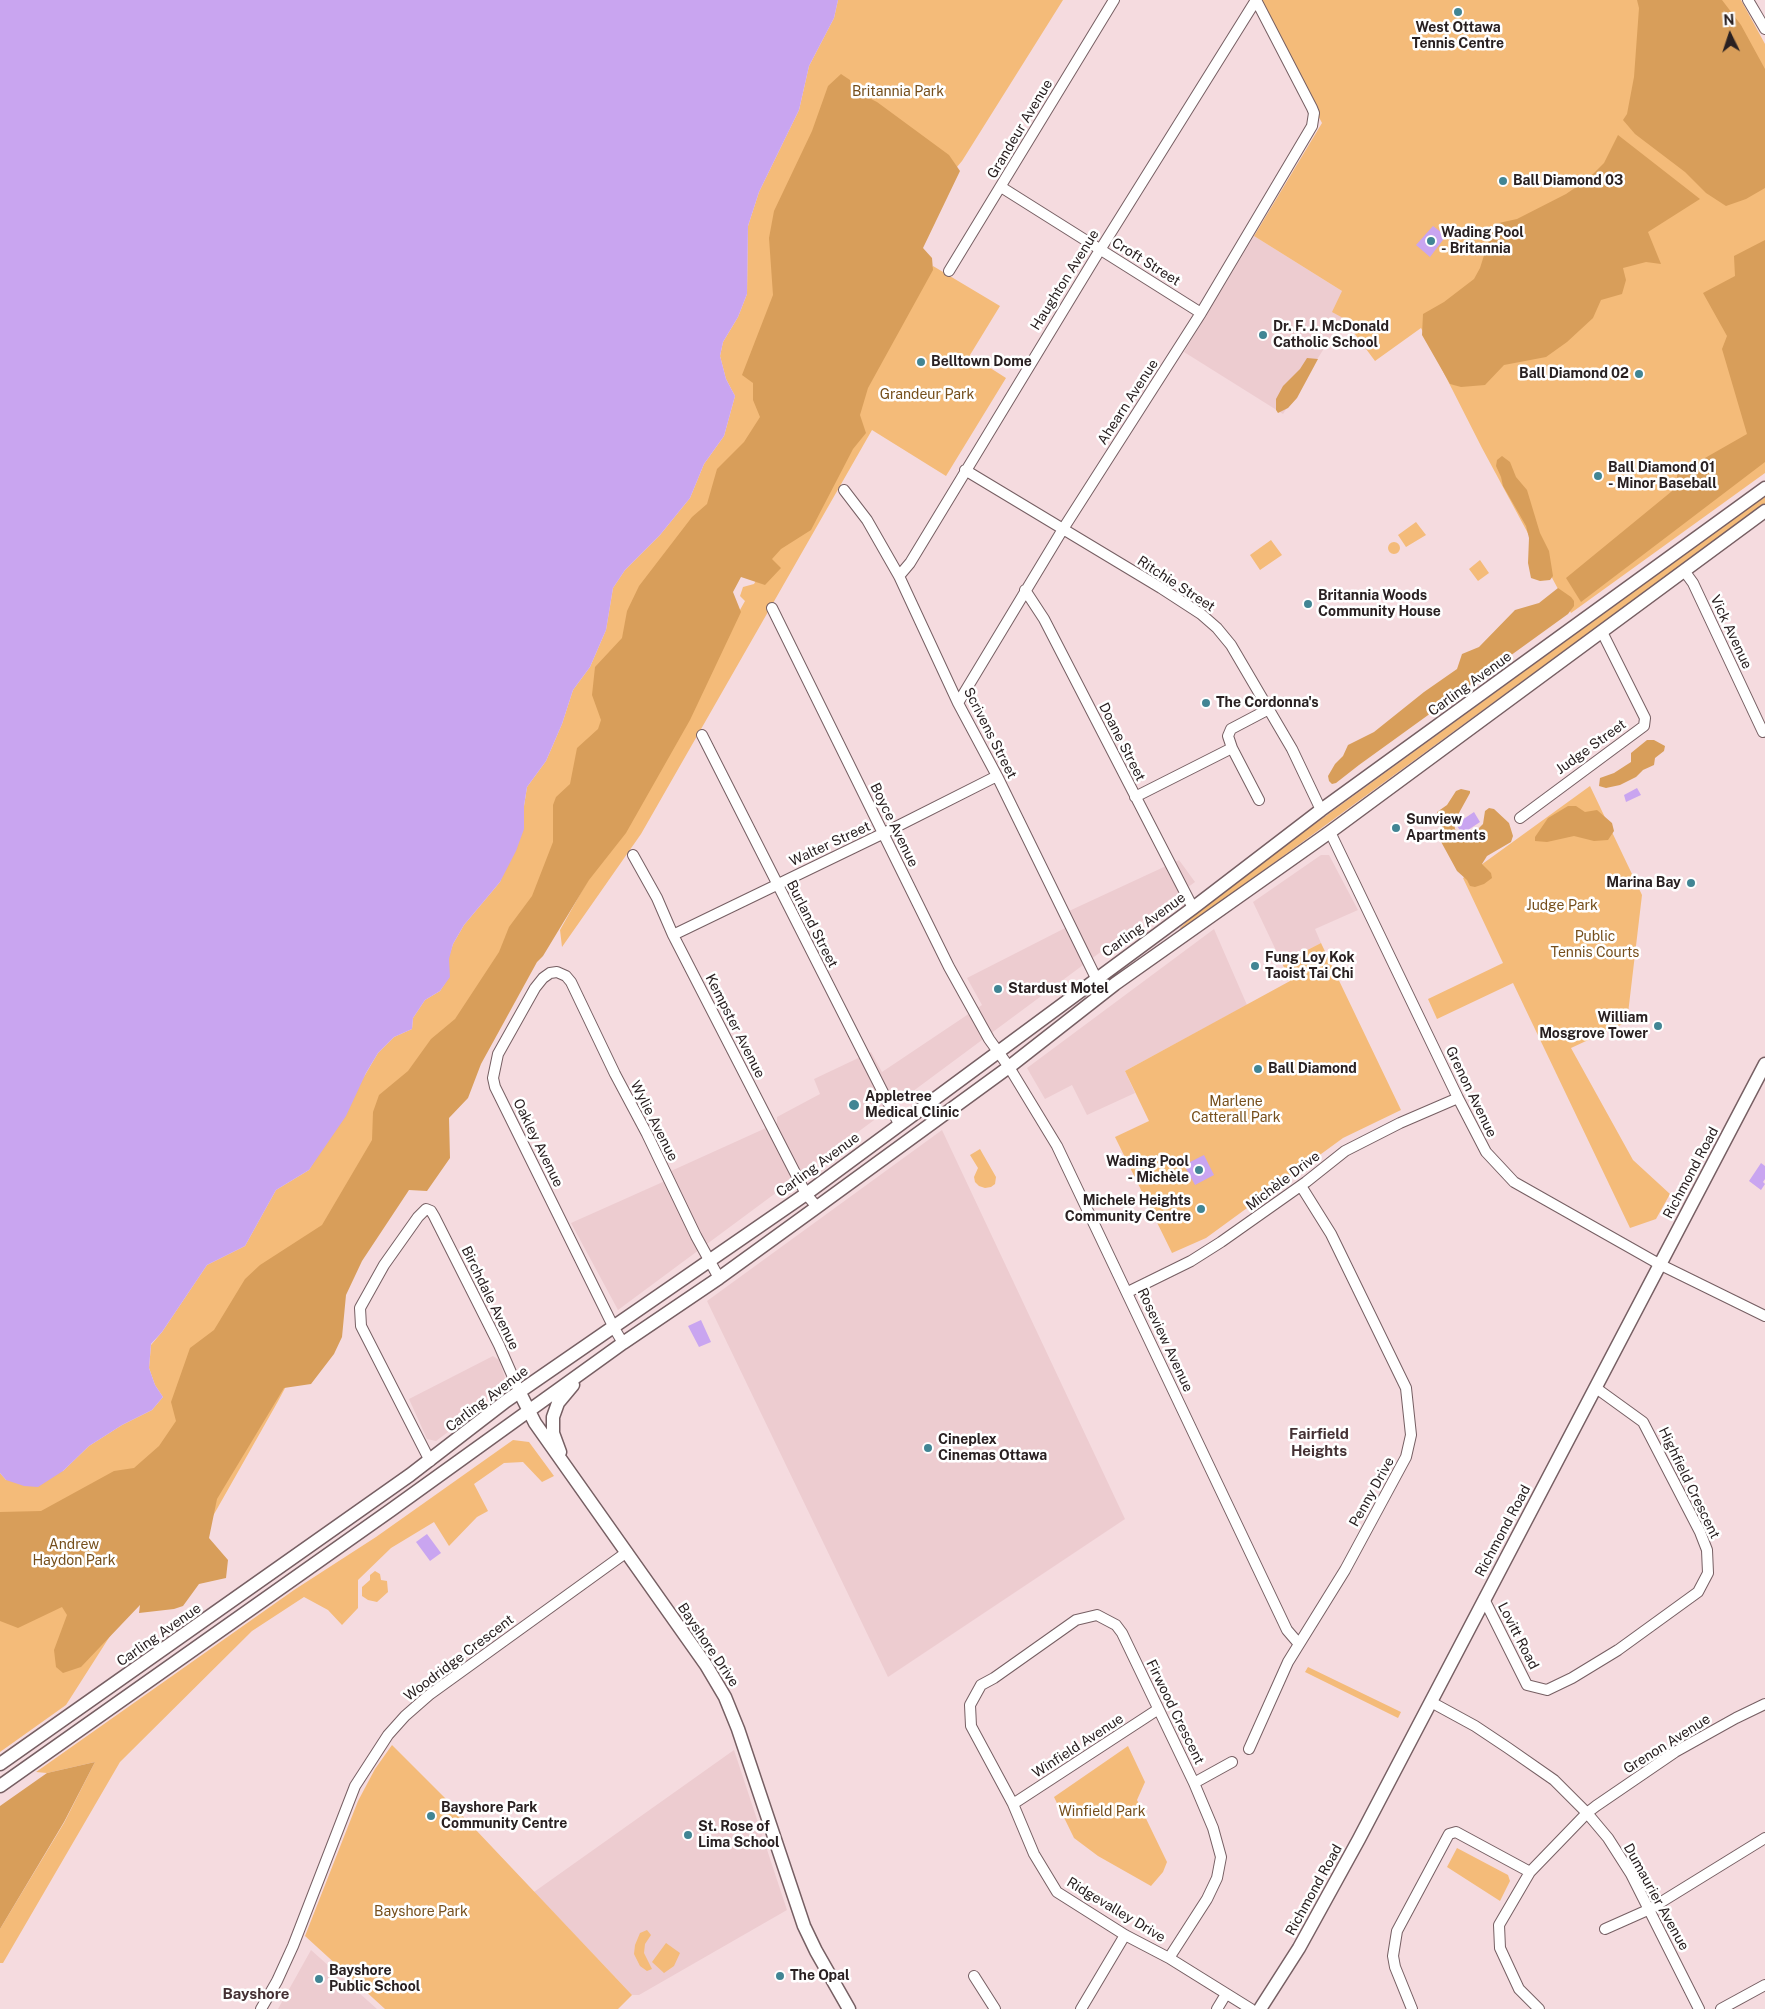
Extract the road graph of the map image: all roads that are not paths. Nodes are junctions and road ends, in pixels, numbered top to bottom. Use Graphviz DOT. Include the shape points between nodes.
graph roads {
  1 [pos="1114,0"];
  2 [pos="1256,0"];
  3 [pos="1748,0"];
  4 [pos="1765,29"];
  5 [pos="1001,187"];
  6 [pos="1100,250"];
  7 [pos="949,271"];
  8 [pos="1201,313"];
  9 [pos="965,470"];
  10 [pos="1765,488"];
  11 [pos="844,490"];
  12 [pos="1765,511"];
  13 [pos="1063,529"];
  14 [pos="1685,572"];
  15 [pos="899,576"];
  16 [pos="1025,590"];
  17 [pos="772,608"];
  18 [pos="1602,632"];
  19 [pos="958,703"];
  20 [pos="1269,709"];
  21 [pos="1763,732"];
  22 [pos="702,735"];
  23 [pos="1232,748"];
  24 [pos="997,776"];
  25 [pos="1135,797"];
  26 [pos="1259,800"];
  27 [pos="1321,810"];
  28 [pos="1520,818"];
  29 [pos="1330,832"];
  30 [pos="882,834"];
  31 [pos="633,855"];
  32 [pos="776,884"];
  33 [pos="1193,908"];
  34 [pos="673,935"];
  35 [pos="566,976"];
  36 [pos="1096,978"];
  37 [pos="1105,992"];
  38 [pos="997,1051"];
  39 [pos="1765,1064"];
  40 [pos="1009,1067"];
  41 [pos="1458,1098"];
  42 [pos="898,1124"];
  43 [pos="1301,1186"];
  44 [pos="806,1194"];
  45 [pos="817,1207"];
  46 [pos="709,1260"];
  47 [pos="1660,1264"];
  48 [pos="719,1278"];
  49 [pos="1128,1292"];
  50 [pos="1765,1316"];
  51 [pos="614,1328"];
  52 [pos="623,1343"];
  53 [pos="592,1364"];
  54 [pos="1596,1388"];
  55 [pos="520,1393"];
  56 [pos="528,1411"];
  57 [pos="430,1460"];
  58 [pos="573,1478"];
  59 [pos="383,1495"];
  60 [pos="391,1510"];
  61 [pos="627,1552"];
  62 [pos="1484,1599"];
  63 [pos="1299,1644"];
  64 [pos="1527,1685"];
  65 [pos="979,1688"];
  66 [pos="1431,1702"];
  67 [pos="1765,1704"];
  68 [pos="1158,1710"];
  69 [pos="1249,1749"];
  70 [pos="1232,1762"];
  71 [pos="0,1764"];
  72 [pos="1194,1783"];
  73 [pos="0,1786"];
  74 [pos="1013,1804"];
  75 [pos="1587,1813"];
  76 [pos="1765,1838"];
  77 [pos="1530,1872"];
  78 [pos="1650,1909"];
  79 [pos="1605,1928"];
  80 [pos="1125,1935"];
  81 [pos="1169,1958"];
  82 [pos="974,1976"];
  83 [pos="1765,1985"];
  84 [pos="1226,1994"];
  85 [pos="842,1995"];
  86 [pos="261,2009"];
  87 [pos="849,2009"];
  88 [pos="858,2009"];
  89 [pos="995,2009"];
  90 [pos="1081,2009"];
  91 [pos="1217,2009"];
  92 [pos="1251,2009"];
  93 [pos="1260,2009"];
  94 [pos="1412,2009"];
  95 [pos="1539,2009"];
  96 [pos="1698,2009"];
  97 [pos="1721,2009"];
  1 -- 5 [label="street, Grandeur Avenue"];
  2 -- 6 [label="street, Haughton Avenue"];
  2 -- 8 [label="street, Ahearn Avenue" via="1314,114 1312,126"];
  3 -- 4 [label="street"];
  5 -- 6 [label="street, Croft Street"];
  5 -- 7 [label="street, Grandeur Avenue"];
  6 -- 8 [label="street, Croft Street"];
  6 -- 9 [label="street, Haughton Avenue"];
  8 -- 13 [label="street, Ahearn Avenue"];
  9 -- 13 [label="street, Ritchie Street"];
  9 -- 15 [label="street, Haughton Avenue"];
  10 -- 27 [label="main road, Carling Avenue"];
  11 -- 15 [label="street, Scrivens Street" via="867,520"];
  12 -- 14 [label="main road"];
  13 -- 16 [label="street, Ahearn Avenue"];
  13 -- 20 [label="street, Ritchie Street" via="1201,614 1231,645"];
  14 -- 18 [label="main road"];
  14 -- 21 [label="street, Vick Avenue"];
  15 -- 19 [label="street, Scrivens Street"];
  16 -- 19 [label="street, Ahearn Avenue"];
  16 -- 25 [label="street, Doane Street" via="1044,619"];
  17 -- 30 [label="street, Boyce Avenue"];
  18 -- 28 [label="street, Judge Street" via="1645,718 1644,726"];
  18 -- 29 [label="main road"];
  19 -- 24 [label="street, Scrivens Street"];
  20 -- 23 [label="street" via="1231,729 1228,736"];
  20 -- 27 [label="street, Ritchie Street"];
  22 -- 32 [label="street, Burland Street"];
  23 -- 25 [label="street"];
  23 -- 26 [label="street"];
  24 -- 30 [label="street, Walter Street"];
  24 -- 36 [label="street, Scrivens Street"];
  25 -- 33 [label="street, Doane Street"];
  27 -- 33 [label="main road, Carling Avenue"];
  29 -- 37 [label="main road"];
  29 -- 41 [label="street, Grenon Avenue"];
  30 -- 32 [label="street, Walter Street"];
  30 -- 38 [label="street, Boyce Avenue" via="949,967"];
  31 -- 34 [label="street, Kempster Avenue"];
  32 -- 34 [label="street, Walter Street"];
  32 -- 42 [label="street, Burland Street"];
  33 -- 36 [label="main road, Carling Avenue"];
  34 -- 44 [label="street, Kempster Avenue"];
  35 -- 46 [label="street, Wylie Avenue"];
  35 -- 51 [label="street, Oakley Avenue" via="550,973 536,988 498,1054 493,1078"];
  36 -- 37 [label="street, Scrivens Street"];
  36 -- 38 [label="main road, Carling Avenue"];
  37 -- 40 [label="main road"];
  38 -- 40 [label="street, Roseview Avenue"];
  38 -- 42 [label="main road, Carling Avenue"];
  39 -- 47 [label="main road, Richmond Road"];
  40 -- 45 [label="main road"];
  40 -- 49 [label="street, Roseview Avenue" via="1057,1146"];
  41 -- 43 [label="street, Michèle Drive" via="1345,1151"];
  41 -- 47 [label="street, Grenon Avenue" via="1486,1152 1514,1182"];
  42 -- 44 [label="main road, Carling Avenue"];
  43 -- 49 [label="street, Michèle Drive" via="1197,1257"];
  43 -- 63 [label="street, Penny Drive" via="1331,1234 1406,1388 1411,1435 1406,1457 1345,1570"];
  44 -- 45 [label="street, Kempster Avenue"];
  44 -- 46 [label="main road, Carling Avenue"];
  45 -- 48 [label="main road"];
  46 -- 48 [label="street, Wylie Avenue"];
  46 -- 51 [label="main road, Carling Avenue"];
  47 -- 50 [label="street, Grenon Avenue"];
  47 -- 54 [label="main road, Richmond Road"];
  48 -- 52 [label="main road"];
  49 -- 63 [label="street, Roseview Avenue" via="1287,1630"];
  51 -- 52 [label="street, Oakley Avenue"];
  51 -- 55 [label="main road, Carling Avenue"];
  52 -- 53 [label="main road"];
  53 -- 56 [label="main road"];
  53 -- 58 [label="main road" via="563,1395 553,1417 553,1434"];
  54 -- 62 [label="main road, Richmond Road"];
  54 -- 64 [label="street, Highfield Crescent" via="1644,1422 1700,1532 1707,1550 1708,1573 1698,1592 1618,1650 1547,1690"];
  55 -- 56 [label="main road, Bayshore Drive"];
  55 -- 57 [label="main road, Carling Avenue"];
  55 -- 57 [label="street, Birchdale Avenue" via="434,1216 426,1208 384,1265 360,1308 361,1326"];
  56 -- 58 [label="main road, Bayshore Drive"];
  56 -- 60 [label="main road"];
  57 -- 59 [label="main road, Carling Avenue"];
  58 -- 61 [label="main road, Bayshore Drive"];
  59 -- 60 [label="main road"];
  59 -- 71 [label="main road, Carling Avenue"];
  60 -- 73 [label="main road"];
  61 -- 85 [label="main road, Bayshore Drive" via="725,1697 804,1926"];
  61 -- 86 [label="street, Woodridge Crescent" via="429,1695 388,1736 355,1786 293,1946"];
  62 -- 64 [label="street, Lovitt Road"];
  62 -- 66 [label="main road, Richmond Road"];
  63 -- 69 [label="street, Penny Drive"];
  65 -- 68 [label="street, Firwood Crescent" via="1076,1620 1097,1615 1116,1625 1122,1633"];
  65 -- 74 [label="street, Ridgevalley Drive" via="970,1705 971,1726"];
  66 -- 75 [label="street, Dumaurier Avenue" via="1475,1726 1554,1780"];
  66 -- 93 [label="main road, Richmond Road" via="1312,1924"];
  67 -- 75 [label="street, Grenon Avenue" via="1675,1752"];
  68 -- 72 [label="street, Firwood Crescent"];
  68 -- 74 [label="street, Winfield Avenue"];
  70 -- 72 [label="street"];
  72 -- 81 [label="street, Firwood Crescent" via="1221,1857 1217,1878 1207,1899"];
  74 -- 80 [label="street, Ridgevalley Drive" via="1034,1854 1057,1892"];
  75 -- 77 [label="street, Grenon Avenue"];
  75 -- 78 [label="street, Dumaurier Avenue" via="1608,1838"];
  76 -- 78 [label="street"];
  77 -- 94 [label="street" via="1456,1832 1449,1834 1397,1931 1393,1956"];
  77 -- 95 [label="street, Grenon Avenue" via="1499,1925 1500,1948 1519,1989"];
  78 -- 79 [label="street"];
  78 -- 96 [label="street, Dumaurier Avenue"];
  80 -- 81 [label="street, Ridgevalley Drive"];
  80 -- 90 [label="street"];
  81 -- 84 [label="street, Ridgevalley Drive"];
  82 -- 89 [label="street"];
  83 -- 97 [label="street"];
  84 -- 91 [label="street"];
  84 -- 92 [label="street, Ridgevalley Drive"];
  85 -- 87 [label="main road, Bayshore Drive"];
  85 -- 88 [label="main road, Bayshore Drive"];
}
